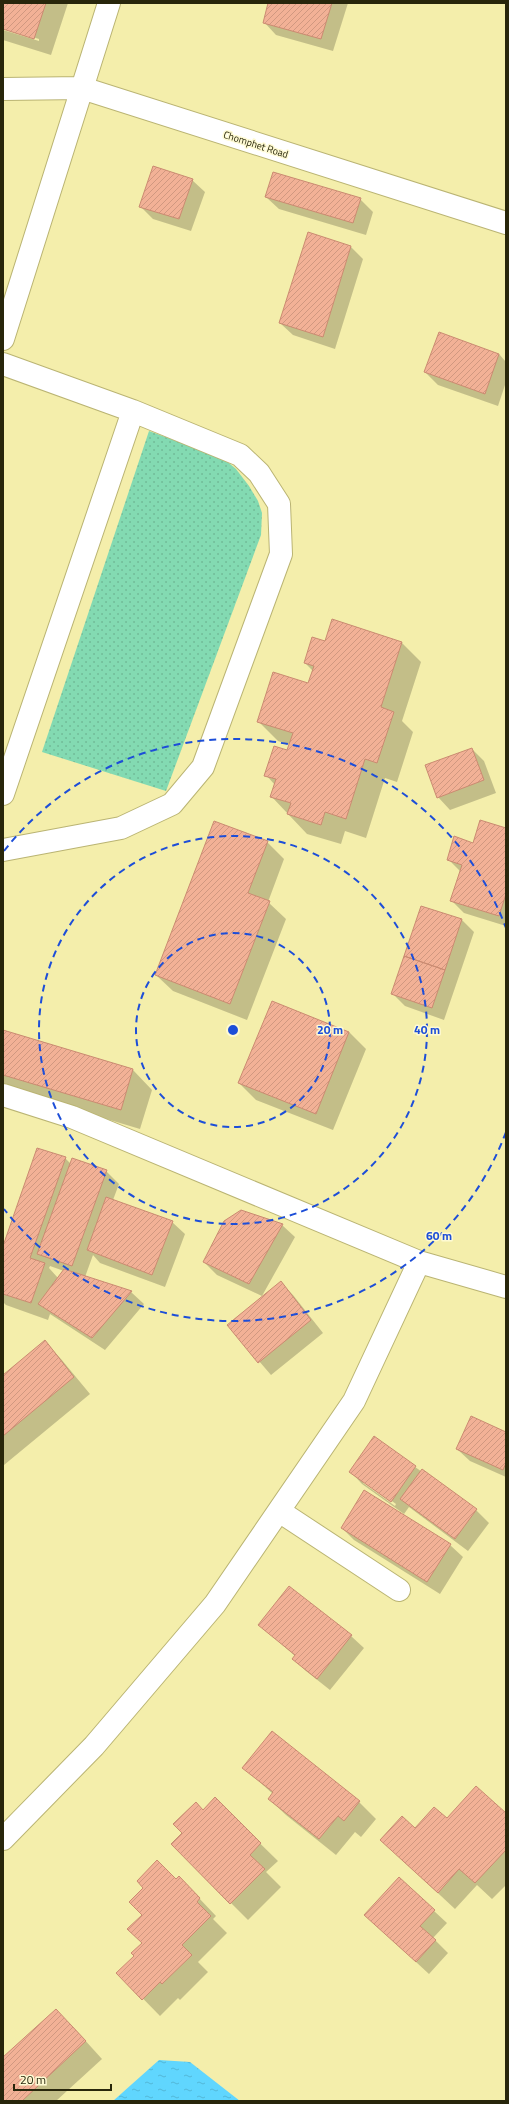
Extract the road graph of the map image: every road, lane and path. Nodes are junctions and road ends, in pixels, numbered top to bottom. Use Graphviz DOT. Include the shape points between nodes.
graph roads {
  1 [pos="109,3"];
  2 [pos="82,88"];
  3 [pos="3,89"];
  4 [pos="506,223"];
  5 [pos="3,339"];
  6 [pos="3,364"];
  7 [pos="133,411"];
  8 [pos="3,794"];
  9 [pos="3,850"];
  10 [pos="3,1095"];
  11 [pos="418,1262"];
  12 [pos="506,1287"];
  13 [pos="279,1511"];
  14 [pos="399,1590"];
  15 [pos="3,1839"];
  1 -- 2 [label="street"];
  2 -- 3 [label="street, Chomphet Road"];
  2 -- 4 [label="street, Chomphet Road"];
  2 -- 5 [label="street"];
  6 -- 7 [label="street"];
  7 -- 8 [label="street"];
  7 -- 9 [label="street" via="240,454 259,473 278,504 281,554 203,767 172,804 122,828"];
  10 -- 11 [label="street" via="72,1117"];
  11 -- 12 [label="street"];
  11 -- 13 [label="street" via="354,1401"];
  13 -- 14 [label="street"];
  13 -- 15 [label="street" via="216,1604 94,1746"];
}
